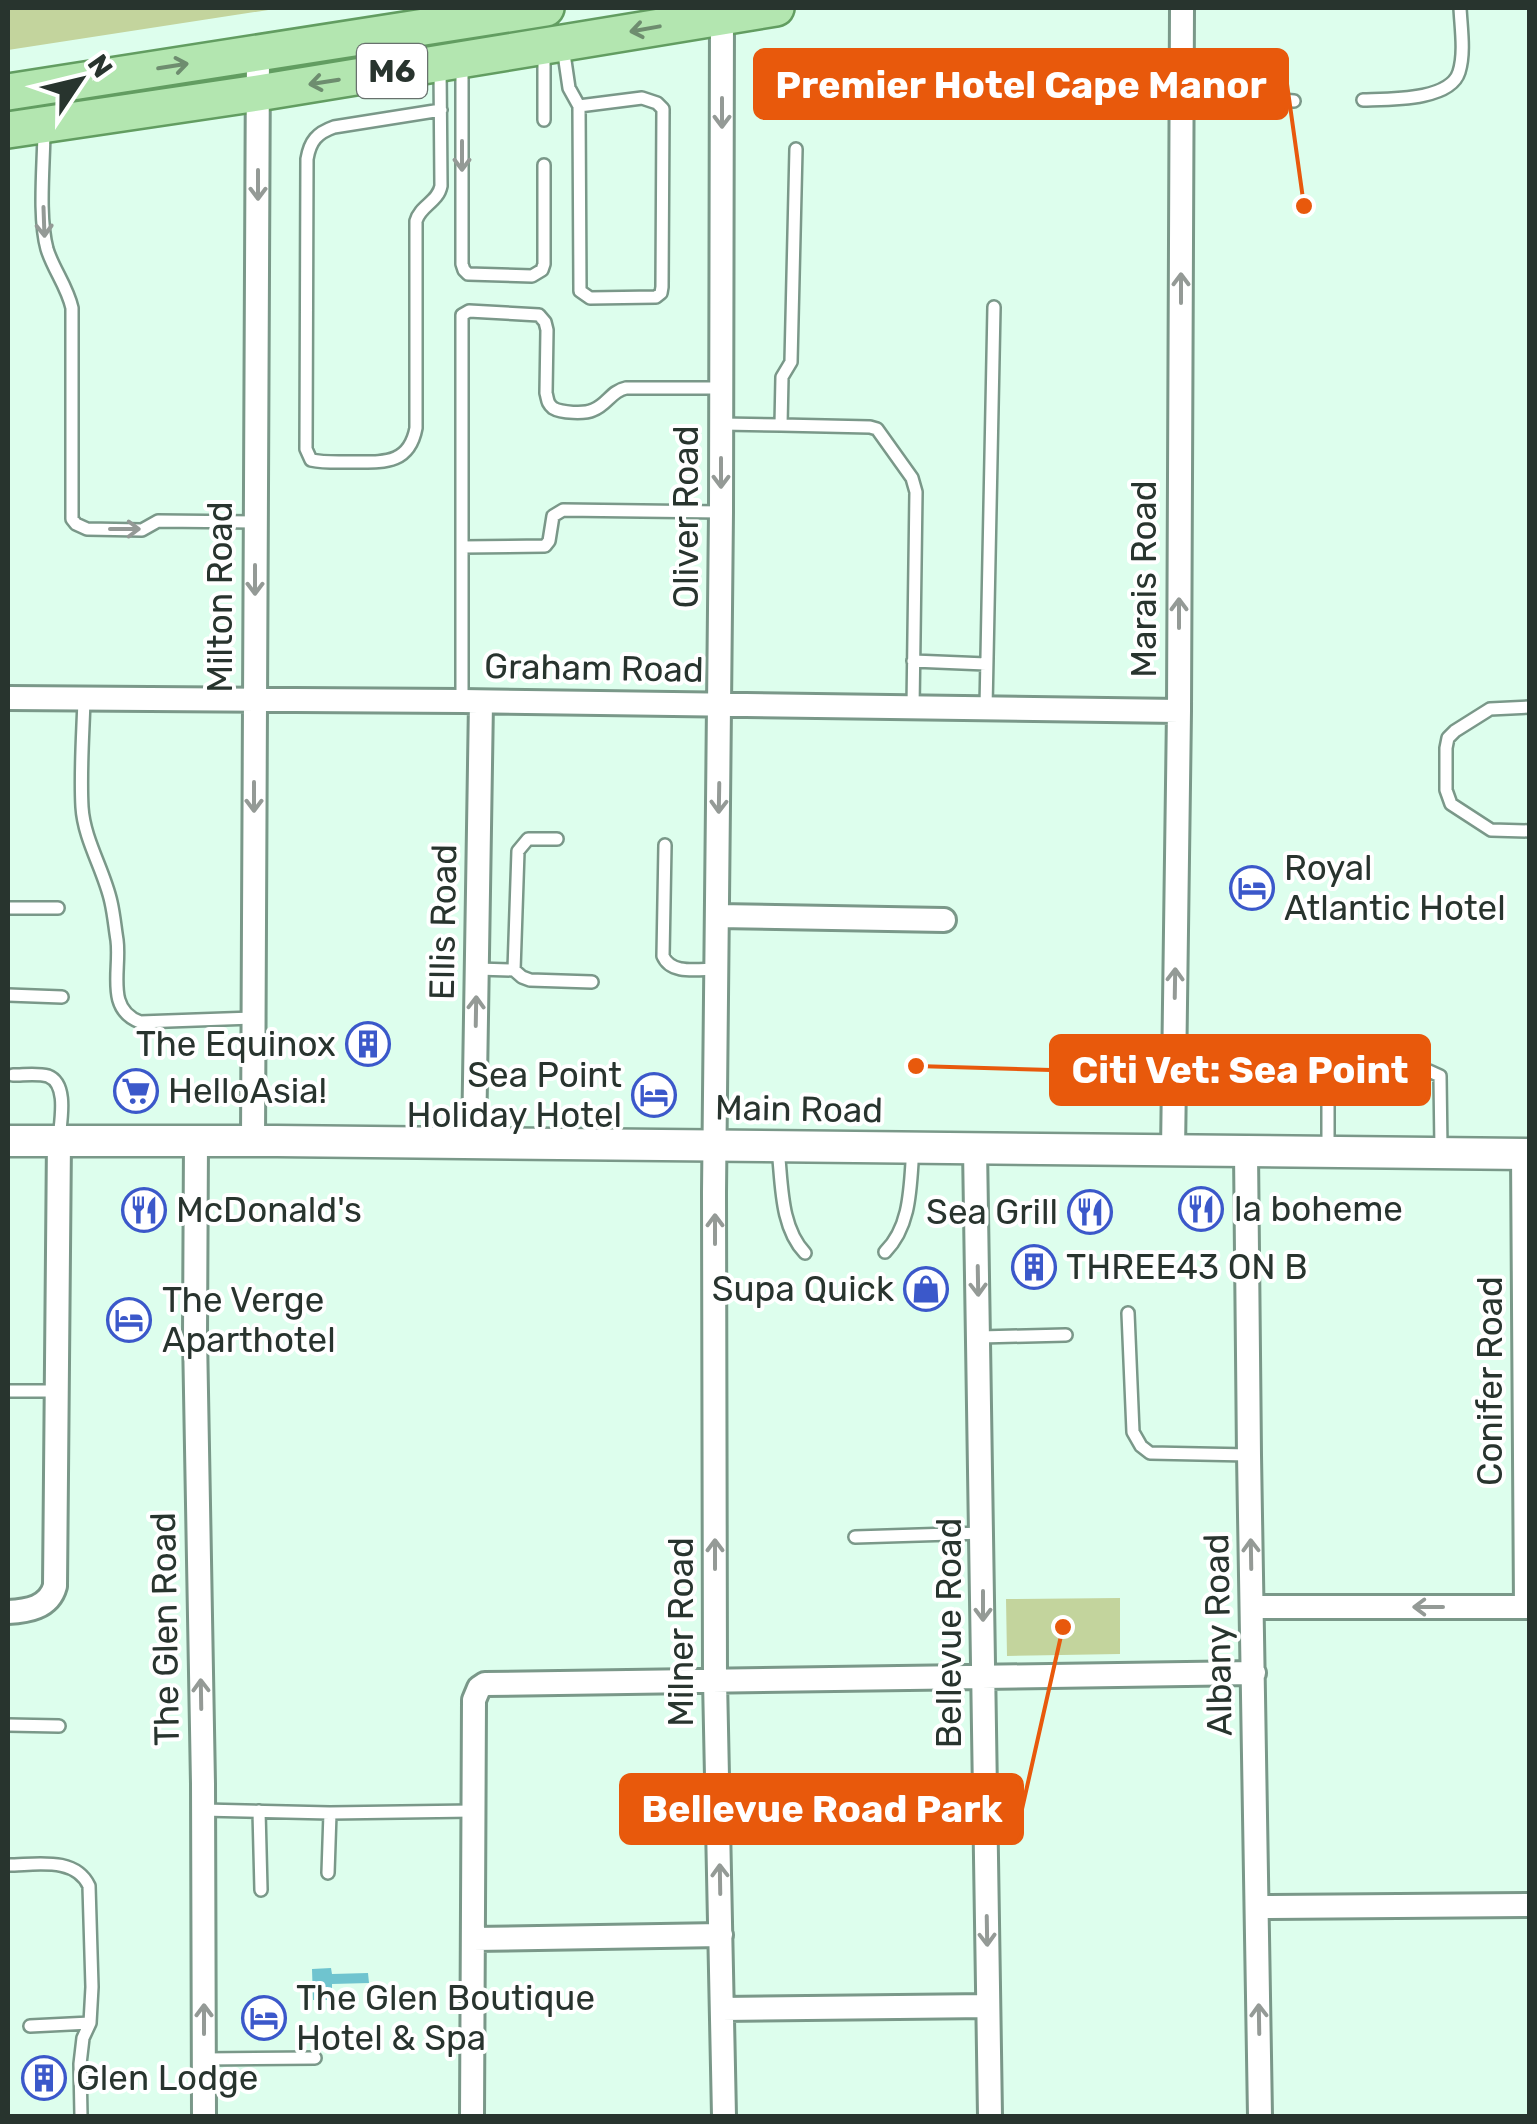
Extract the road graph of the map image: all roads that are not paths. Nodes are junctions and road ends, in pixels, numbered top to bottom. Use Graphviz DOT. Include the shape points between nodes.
graph roads {
  1 [pos="546,8"];
  2 [pos="776,8"];
  3 [pos="1182,8"];
  4 [pos="1460,8"];
  5 [pos="722,12"];
  6 [pos="553,44"];
  7 [pos="258,53"];
  8 [pos="451,61"];
  9 [pos="8,92"];
  10 [pos="258,93"];
  11 [pos="1236,96"];
  12 [pos="1363,100"];
  13 [pos="1294,101"];
  14 [pos="579,106"];
  15 [pos="441,110"];
  16 [pos="544,120"];
  17 [pos="44,124"];
  18 [pos="8,130"];
  19 [pos="796,149"];
  20 [pos="544,165"];
  21 [pos="994,306"];
  22 [pos="722,388"];
  23 [pos="722,424"];
  24 [pos="780,425"];
  25 [pos="721,512"];
  26 [pos="255,522"];
  27 [pos="462,547"];
  28 [pos="914,661"];
  29 [pos="986,664"];
  30 [pos="8,698"];
  31 [pos="84,698"];
  32 [pos="254,699"];
  33 [pos="472,701"];
  34 [pos="720,704"];
  35 [pos="913,707"];
  36 [pos="986,708"];
  37 [pos="1530,708"];
  38 [pos="1179,711"];
  39 [pos="1530,831"];
  40 [pos="558,839"];
  41 [pos="665,845"];
  42 [pos="8,908"];
  43 [pos="58,908"];
  44 [pos="718,916"];
  45 [pos="944,920"];
  46 [pos="716,969"];
  47 [pos="477,970"];
  48 [pos="514,970"];
  49 [pos="592,982"];
  50 [pos="8,995"];
  51 [pos="62,998"];
  52 [pos="253,1018"];
  53 [pos="1345,1070"];
  54 [pos="1399,1070"];
  55 [pos="13,1074"];
  56 [pos="59,1140"];
  57 [pos="196,1140"];
  58 [pos="8,1141"];
  59 [pos="253,1141"];
  60 [pos="474,1143"];
  61 [pos="714,1146"];
  62 [pos="777,1146"];
  63 [pos="913,1148"];
  64 [pos="976,1148"];
  65 [pos="1173,1150"];
  66 [pos="1246,1152"];
  67 [pos="1328,1152"];
  68 [pos="1440,1154"];
  69 [pos="1526,1154"];
  70 [pos="884,1252"];
  71 [pos="805,1254"];
  72 [pos="1128,1313"];
  73 [pos="1066,1335"];
  74 [pos="980,1337"];
  75 [pos="8,1390"];
  76 [pos="56,1391"];
  77 [pos="1249,1454"];
  78 [pos="983,1533"];
  79 [pos="856,1537"];
  80 [pos="1253,1607"];
  81 [pos="1528,1608"];
  82 [pos="8,1612"];
  83 [pos="1254,1674"];
  84 [pos="983,1677"];
  85 [pos="715,1680"];
  86 [pos="8,1725"];
  87 [pos="59,1726"];
  88 [pos="203,1810"];
  89 [pos="259,1811"];
  90 [pos="474,1811"];
  91 [pos="330,1813"];
  92 [pos="8,1865"];
  93 [pos="328,1874"];
  94 [pos="261,1890"];
  95 [pos="1530,1906"];
  96 [pos="1258,1908"];
  97 [pos="721,1935"];
  98 [pos="473,1939"];
  99 [pos="988,2006"];
  100 [pos="722,2009"];
  101 [pos="90,2023"];
  102 [pos="30,2026"];
  103 [pos="315,2058"];
  104 [pos="204,2059"];
  105 [pos="81,2116"];
  106 [pos="204,2116"];
  107 [pos="472,2116"];
  108 [pos="724,2116"];
  109 [pos="990,2116"];
  110 [pos="1260,2116"];
  1 -- 7 [label="main road, M6"];
  2 -- 5 [label="main road, M6"];
  38 -- 3 [label="street, Marais Road, one-way"];
  4 -- 12 [label="lane" via="1455,82 1407,98"];
  5 -- 6 [label="main road, M6, one-way"];
  5 -- 22 [label="street, Oliver Road, one-way"];
  6 -- 8 [label="main road, M6"];
  6 -- 14 [label="lane"];
  6 -- 16 [label="lane"];
  9 -- 7 [label="main road, M6, one-way"];
  7 -- 10 [label="street, Milton Road"];
  8 -- 10 [label="main road, M6, one-way"];
  8 -- 15 [label="lane"];
  8 -- 20 [label="lane, one-way" via="462,264 468,274 532,276 542,270"];
  10 -- 17 [label="main road, M6"];
  10 -- 26 [label="street, Milton Road, one-way"];
  11 -- 13 [label="lane"];
  14 -- 14 [label="lane" via="580,291 590,298 656,297 662,287 663,110 642,98"];
  15 -- 15 [label="lane" via="440,192 416,221 414,438 392,460 311,460 309,148 323,130"];
  17 -- 18 [label="main road, M6"];
  17 -- 26 [label="lane, one-way" via="44,235 72,308 72,519 87,529 142,530 158,521"];
  19 -- 24 [label="lane" via="791,362 782,377"];
  21 -- 29 [label="lane"];
  22 -- 23 [label="street, Oliver Road"];
  22 -- 27 [label="lane" via="626,388 594,410 553,408 546,394 547,330 539,315 465,312"];
  23 -- 24 [label="lane"];
  23 -- 25 [label="street, Oliver Road, one-way"];
  24 -- 28 [label="lane" via="877,429 912,478"];
  25 -- 27 [label="lane" via="563,510 552,516 544,546"];
  25 -- 34 [label="street, Oliver Road"];
  26 -- 32 [label="street, Milton Road, one-way"];
  27 -- 33 [label="lane"];
  28 -- 29 [label="lane"];
  28 -- 35 [label="lane"];
  29 -- 36 [label="lane"];
  30 -- 31 [label="street, Graham Road"];
  31 -- 32 [label="street, Graham Road"];
  31 -- 52 [label="lane" via="82,809 111,901 120,1008 140,1022"];
  32 -- 33 [label="street, Graham Road"];
  32 -- 52 [label="street, Milton Road, one-way"];
  33 -- 34 [label="street, Graham Road"];
  33 -- 47 [label="street, Ellis Road"];
  34 -- 35 [label="street, Graham Road"];
  34 -- 44 [label="street, Oliver Road, one-way"];
  35 -- 36 [label="street, Graham Road"];
  36 -- 38 [label="street, Graham Road"];
  37 -- 39 [label="lane" via="1490,709 1455,731 1446,743 1446,790 1451,804 1486,828"];
  65 -- 38 [label="street, Marais Road, one-way"];
  40 -- 48 [label="lane" via="528,839 518,851"];
  41 -- 46 [label="lane" via="664,962"];
  42 -- 43 [label="lane"];
  44 -- 45 [label="street"];
  44 -- 46 [label="street, Oliver Road"];
  46 -- 61 [label="street, Oliver Road"];
  47 -- 48 [label="lane"];
  60 -- 47 [label="street, Ellis Road, one-way"];
  48 -- 49 [label="lane" via="526,980"];
  50 -- 51 [label="lane"];
  52 -- 59 [label="street, Milton Road"];
  53 -- 67 [label="lane" via="1334,1071 1328,1082"];
  54 -- 68 [label="lane" via="1440,1076"];
  55 -- 56 [label="lane" via="57,1083"];
  56 -- 57 [label="main road, Main Road"];
  56 -- 58 [label="main road, Main Road"];
  56 -- 76 [label="street"];
  57 -- 59 [label="main road, Main Road"];
  88 -- 57 [label="street, The Glen Road, one-way"];
  59 -- 60 [label="main road, Main Road"];
  60 -- 61 [label="main road, Main Road"];
  61 -- 62 [label="main road, Main Road"];
  85 -- 61 [label="street, Milner Road, one-way"];
  62 -- 63 [label="main road, Main Road"];
  62 -- 71 [label="lane" via="788,1225"];
  63 -- 64 [label="main road, Main Road"];
  63 -- 70 [label="lane" via="906,1213"];
  64 -- 65 [label="main road, Main Road"];
  64 -- 74 [label="street, Bellevue Road, one-way"];
  65 -- 66 [label="main road, Main Road"];
  66 -- 67 [label="main road, Main Road"];
  66 -- 77 [label="street, Albany Road"];
  67 -- 68 [label="main road, Main Road"];
  68 -- 69 [label="main road, Main Road"];
  69 -- 81 [label="street, Conifer Road"];
  72 -- 77 [label="lane" via="1133,1432 1141,1446 1150,1453"];
  73 -- 74 [label="lane"];
  74 -- 78 [label="street, Bellevue Road"];
  75 -- 76 [label="lane"];
  76 -- 82 [label="street" via="56,1586 46,1602"];
  80 -- 77 [label="street, Albany Road, one-way"];
  78 -- 79 [label="lane"];
  78 -- 84 [label="street, Bellevue Road, one-way"];
  81 -- 80 [label="street, one-way"];
  80 -- 83 [label="street, Albany Road"];
  83 -- 84 [label="street"];
  83 -- 96 [label="street, Albany Road"];
  84 -- 85 [label="street"];
  84 -- 99 [label="street, Bellevue Road, one-way"];
  85 -- 90 [label="street" via="491,1682 479,1688"];
  97 -- 85 [label="street, Milner Road, one-way"];
  86 -- 87 [label="lane"];
  88 -- 89 [label="lane"];
  104 -- 88 [label="street, The Glen Road, one-way"];
  89 -- 91 [label="lane"];
  89 -- 94 [label="lane"];
  90 -- 91 [label="lane"];
  90 -- 98 [label="street"];
  91 -- 93 [label="lane"];
  92 -- 101 [label="lane" via="72,1867 89,1886"];
  95 -- 96 [label="street"];
  110 -- 96 [label="street, Albany Road, one-way"];
  97 -- 98 [label="street"];
  97 -- 100 [label="street, Milner Road"];
  98 -- 107 [label="street"];
  99 -- 100 [label="street"];
  99 -- 109 [label="street, Bellevue Road"];
  100 -- 108 [label="street, Milner Road"];
  101 -- 102 [label="lane"];
  101 -- 105 [label="lane" via="80,2064"];
  103 -- 104 [label="lane"];
  104 -- 106 [label="street, The Glen Road"];
}
